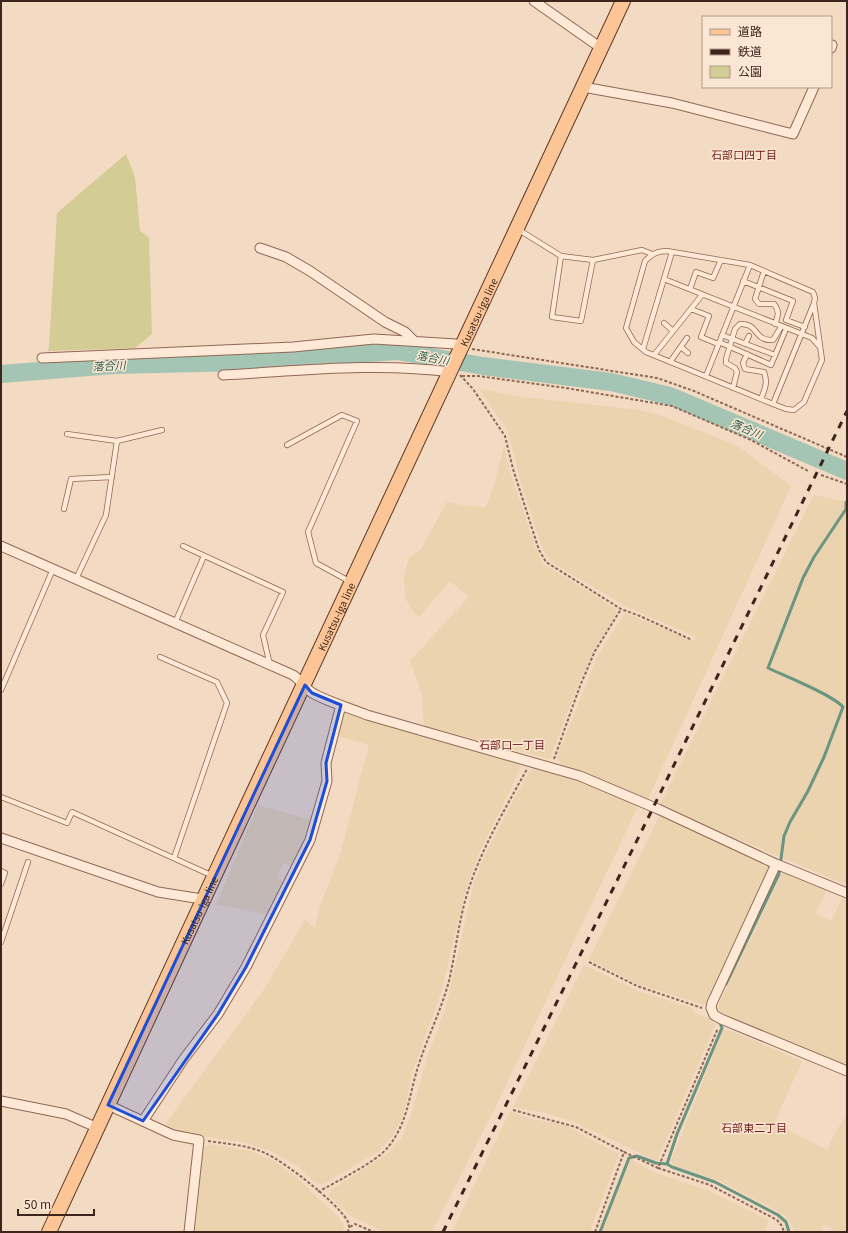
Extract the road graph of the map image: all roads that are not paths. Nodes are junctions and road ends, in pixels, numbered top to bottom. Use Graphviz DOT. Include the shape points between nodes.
graph roads {
  1 [pos="534,1"];
  2 [pos="623,1"];
  3 [pos="601,48"];
  4 [pos="583,87"];
  5 [pos="814,88"];
  6 [pos="517,229"];
  7 [pos="260,248"];
  8 [pos="672,252"];
  9 [pos="652,254"];
  10 [pos="561,256"];
  11 [pos="593,260"];
  12 [pos="721,260"];
  13 [pos="750,265"];
  14 [pos="764,271"];
  15 [pos="664,279"];
  16 [pos="743,281"];
  17 [pos="758,288"];
  18 [pos="690,289"];
  19 [pos="702,294"];
  20 [pos="814,303"];
  21 [pos="733,307"];
  22 [pos="691,309"];
  23 [pos="664,323"];
  24 [pos="775,324"];
  25 [pos="805,327"];
  26 [pos="784,328"];
  27 [pos="673,331"];
  28 [pos="722,335"];
  29 [pos="802,335"];
  30 [pos="750,336"];
  31 [pos="687,338"];
  32 [pos="732,339"];
  33 [pos="414,340"];
  34 [pos="719,343"];
  35 [pos="745,344"];
  36 [pos="819,346"];
  37 [pos="681,347"];
  38 [pos="730,347"];
  39 [pos="643,349"];
  40 [pos="461,350"];
  41 [pos="688,353"];
  42 [pos="747,354"];
  43 [pos="654,355"];
  44 [pos="775,355"];
  45 [pos="42,358"];
  46 [pos="670,362"];
  47 [pos="455,372"];
  48 [pos="223,375"];
  49 [pos="706,376"];
  50 [pos="733,388"];
  51 [pos="761,399"];
  52 [pos="773,404"];
  53 [pos="162,430"];
  54 [pos="67,434"];
  55 [pos="117,441"];
  56 [pos="287,445"];
  57 [pos="112,477"];
  58 [pos="64,509"];
  59 [pos="1,546"];
  60 [pos="183,546"];
  61 [pos="204,556"];
  62 [pos="53,569"];
  63 [pos="76,579"];
  64 [pos="352,583"];
  65 [pos="175,623"];
  66 [pos="160,657"];
  67 [pos="270,665"];
  68 [pos="305,685"];
  69 [pos="1,690"];
  70 [pos="342,705"];
  71 [pos="1,796"];
  72 [pos="1,838"];
  73 [pos="174,858"];
  74 [pos="28,862"];
  75 [pos="776,864"];
  76 [pos="1,871"];
  77 [pos="213,876"];
  78 [pos="1,884"];
  79 [pos="847,893"];
  80 [pos="202,899"];
  81 [pos="1,942"];
  82 [pos="847,1071"];
  83 [pos="1,1101"];
  84 [pos="108,1105"];
  85 [pos="143,1121"];
  86 [pos="98,1128"];
  87 [pos="49,1232"];
  88 [pos="189,1232"];
  1 -- 3 [label="street"];
  2 -- 3 [label="main road, Kusatsu-Iga line"];
  3 -- 4 [label="main road, Kusatsu-Iga line"];
  4 -- 5 [label="street" via="672,103 793,134"];
  4 -- 6 [label="main road, Kusatsu-Iga line"];
  6 -- 10 [label="lane"];
  6 -- 40 [label="main road, Kusatsu-Iga line"];
  7 -- 33 [label="street" via="286,257"];
  8 -- 9 [label="lane" via="660,251"];
  8 -- 12 [label="lane"];
  8 -- 15 [label="lane"];
  9 -- 11 [label="lane" via="642,250"];
  9 -- 39 [label="lane" via="645,261 626,328 634,342"];
  10 -- 11 [label="lane"];
  10 -- 11 [label="lane" via="552,317 581,321"];
  12 -- 13 [label="lane"];
  12 -- 18 [label="lane" via="713,278 696,272"];
  13 -- 14 [label="lane"];
  13 -- 16 [label="lane"];
  14 -- 17 [label="lane"];
  14 -- 20 [label="lane" via="809,289 813,292"];
  15 -- 18 [label="lane"];
  15 -- 39 [label="lane"];
  16 -- 17 [label="lane"];
  16 -- 21 [label="lane"];
  17 -- 24 [label="lane" via="755,299 759,304 774,304 777,308"];
  17 -- 25 [label="lane" via="793,301 786,320"];
  18 -- 19 [label="lane"];
  19 -- 21 [label="lane"];
  19 -- 22 [label="lane"];
  20 -- 25 [label="lane"];
  20 -- 36 [label="lane"];
  21 -- 24 [label="lane"];
  21 -- 28 [label="lane"];
  22 -- 27 [label="lane"];
  22 -- 34 [label="lane" via="709,316 701,337"];
  23 -- 27 [label="lane"];
  24 -- 26 [label="lane"];
  25 -- 29 [label="lane"];
  26 -- 29 [label="lane"];
  26 -- 32 [label="lane" via="773,340 764,340 757,335 754,327 740,324 735,329"];
  26 -- 44 [label="lane"];
  27 -- 43 [label="lane"];
  28 -- 32 [label="lane"];
  28 -- 34 [label="lane"];
  29 -- 36 [label="lane" via="812,338"];
  29 -- 52 [label="lane"];
  30 -- 35 [label="lane"];
  31 -- 37 [label="lane"];
  32 -- 35 [label="lane"];
  32 -- 38 [label="lane"];
  33 -- 40 [label="street" via="456,344"];
  33 -- 45 [label="street" via="374,339 293,347"];
  34 -- 38 [label="lane"];
  34 -- 49 [label="lane"];
  35 -- 44 [label="lane"];
  36 -- 52 [label="lane" via="822,360 804,402 794,410"];
  37 -- 41 [label="lane"];
  37 -- 46 [label="lane"];
  38 -- 42 [label="lane"];
  38 -- 50 [label="lane" via="726,363 737,372"];
  39 -- 43 [label="lane"];
  40 -- 47 [label="main road, Kusatsu-Iga line"];
  42 -- 44 [label="lane" via="771,365"];
  42 -- 51 [label="lane" via="743,363 745,369 764,372 767,379"];
  43 -- 46 [label="lane"];
  46 -- 49 [label="lane"];
  47 -- 48 [label="street" via="380,366"];
  47 -- 64 [label="main road, Kusatsu-Iga line"];
  49 -- 50 [label="lane"];
  50 -- 51 [label="lane"];
  51 -- 52 [label="lane"];
  53 -- 55 [label="lane"];
  54 -- 55 [label="lane"];
  55 -- 57 [label="lane"];
  56 -- 64 [label="lane" via="342,415 357,421 308,532 316,563"];
  57 -- 58 [label="lane" via="71,479"];
  57 -- 63 [label="lane" via="106,515"];
  59 -- 62 [label="street"];
  60 -- 61 [label="lane"];
  61 -- 65 [label="lane"];
  61 -- 67 [label="lane" via="283,592 263,635"];
  62 -- 63 [label="street"];
  62 -- 69 [label="lane"];
  63 -- 65 [label="street"];
  64 -- 68 [label="main road, Kusatsu-Iga line"];
  65 -- 67 [label="street"];
  66 -- 73 [label="lane" via="217,682 227,703"];
  67 -- 68 [label="street" via="293,675"];
  68 -- 70 [label="street" via="312,692"];
  68 -- 77 [label="main road, Kusatsu-Iga line"];
  70 -- 75 [label="street" via="374,717 580,776"];
  70 -- 85 [label="street" via="326,764 328,781 310,840 246,967 218,1014 183,1060"];
  71 -- 73 [label="lane" via="67,824 72,812"];
  72 -- 80 [label="street" via="158,892"];
  73 -- 77 [label="lane"];
  74 -- 81 [label="lane"];
  75 -- 79 [label="street"];
  75 -- 82 [label="street" via="711,1008 714,1015 721,1019"];
  76 -- 78 [label="lane" via="5,873"];
  77 -- 80 [label="main road, Kusatsu-Iga line"];
  80 -- 84 [label="main road, Kusatsu-Iga line"];
  83 -- 86 [label="street" via="66,1114"];
  84 -- 85 [label="street"];
  84 -- 86 [label="main road, Kusatsu-Iga line"];
  85 -- 88 [label="street" via="173,1135 199,1140"];
  86 -- 87 [label="main road, Kusatsu-Iga line"];
}
